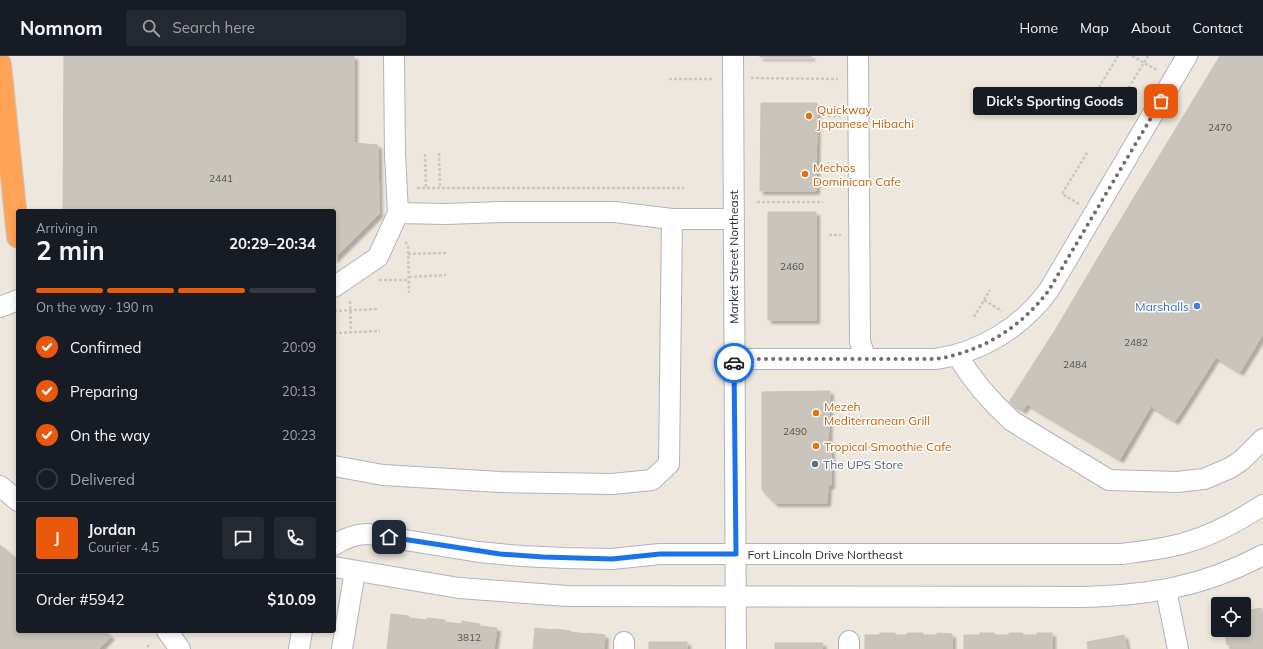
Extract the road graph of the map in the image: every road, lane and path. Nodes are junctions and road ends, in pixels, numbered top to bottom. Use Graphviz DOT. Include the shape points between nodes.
graph roads {
  1 [pos="394,56"];
  2 [pos="733,56"];
  3 [pos="858,56"];
  4 [pos="1118,56"];
  5 [pos="1148,56"];
  6 [pos="1187,56"];
  7 [pos="0,64"];
  8 [pos="719,78"];
  9 [pos="747,78"];
  10 [pos="669,79"];
  11 [pos="858,79"];
  12 [pos="1096,92"];
  13 [pos="1118,105"];
  14 [pos="1088,151"];
  15 [pos="439,153"];
  16 [pos="426,154"];
  17 [pos="396,188"];
  18 [pos="426,188"];
  19 [pos="440,188"];
  20 [pos="684,188"];
  21 [pos="757,202"];
  22 [pos="823,202"];
  23 [pos="398,213"];
  24 [pos="1092,217"];
  25 [pos="16,219"];
  26 [pos="672,219"];
  27 [pos="733,219"];
  28 [pos="446,253"];
  29 [pos="408,254"];
  30 [pos="446,275"];
  31 [pos="378,280"];
  32 [pos="336,286"];
  33 [pos="990,290"];
  34 [pos="984,300"];
  35 [pos="16,301"];
  36 [pos="0,307"];
  37 [pos="379,309"];
  38 [pos="336,310"];
  39 [pos="380,331"];
  40 [pos="336,333"];
  41 [pos="957,355"];
  42 [pos="734,359"];
  43 [pos="866,359"];
  44 [pos="1263,439"];
  45 [pos="844,447"];
  46 [pos="876,447"];
  47 [pos="336,466"];
  48 [pos="0,486"];
  49 [pos="16,498"];
  50 [pos="1263,505"];
  51 [pos="336,544"];
  52 [pos="736,554"];
  53 [pos="1263,555"];
  54 [pos="336,567"];
  55 [pos="355,571"];
  56 [pos="1166,590"];
  57 [pos="736,596"];
  58 [pos="168,633"];
  59 [pos="302,633"];
  60 [pos="180,649"];
  61 [pos="299,649"];
  62 [pos="342,649"];
  63 [pos="736,649"];
  64 [pos="1178,649"];
  1 -- 17 [label="street"];
  2 -- 27 [label="street, Market Street Northeast"];
  3 -- 11 [label="street"];
  4 -- 12 [label="path"];
  5 -- 13 [label="path"];
  6 -- 24 [label="street"];
  7 -- 25 [label="highway"];
  8 -- 10 [label="path"];
  9 -- 11 [label="path"];
  11 -- 43 [label="street" via="860,342"];
  14 -- 24 [label="path" via="1062,194 1081,206"];
  15 -- 19 [label="path"];
  16 -- 18 [label="path"];
  17 -- 18 [label="path"];
  17 -- 23 [label="street"];
  18 -- 19 [label="path"];
  19 -- 20 [label="path"];
  21 -- 22 [label="path"];
  23 -- 26 [label="street" via="614,212"];
  23 -- 32 [label="street" via="378,257"];
  24 -- 41 [label="street" via="1049,290 1031,312 993,339"];
  26 -- 27 [label="street"];
  26 -- 47 [label="street" via="669,464 652,480 612,484 500,482 383,475"];
  27 -- 42 [label="street, Market Street Northeast"];
  28 -- 29 [label="path"];
  30 -- 31 [label="path"];
  33 -- 34 [label="path"];
  35 -- 36 [label="street"];
  37 -- 38 [label="path"];
  39 -- 40 [label="path"];
  41 -- 43 [label="street" via="935,359"];
  41 -- 44 [label="street" via="994,406 1012,421 1109,480 1177,482 1204,479 1242,460"];
  42 -- 43 [label="street"];
  42 -- 52 [label="street, Market Street Northeast"];
  45 -- 46 [label="path"];
  48 -- 49 [label="street"];
  50 -- 52 [label="street, Fort Lincoln Drive Northeast" via="1230,525 1188,542 1121,554"];
  51 -- 52 [label="street, Fort Lincoln Drive Northeast" via="351,536 368,534 500,554 550,558 612,559 660,554"];
  52 -- 57 [label="street, Market Street Northeast"];
  53 -- 56 [label="street" via="1209,580"];
  54 -- 55 [label="street"];
  55 -- 57 [label="street" via="459,588 528,594"];
  55 -- 62 [label="street"];
  56 -- 57 [label="street" via="1083,597"];
  56 -- 64 [label="street"];
  57 -- 63 [label="street, Market Street Northeast"];
  58 -- 60 [label="street"];
  59 -- 61 [label="street"];
}
